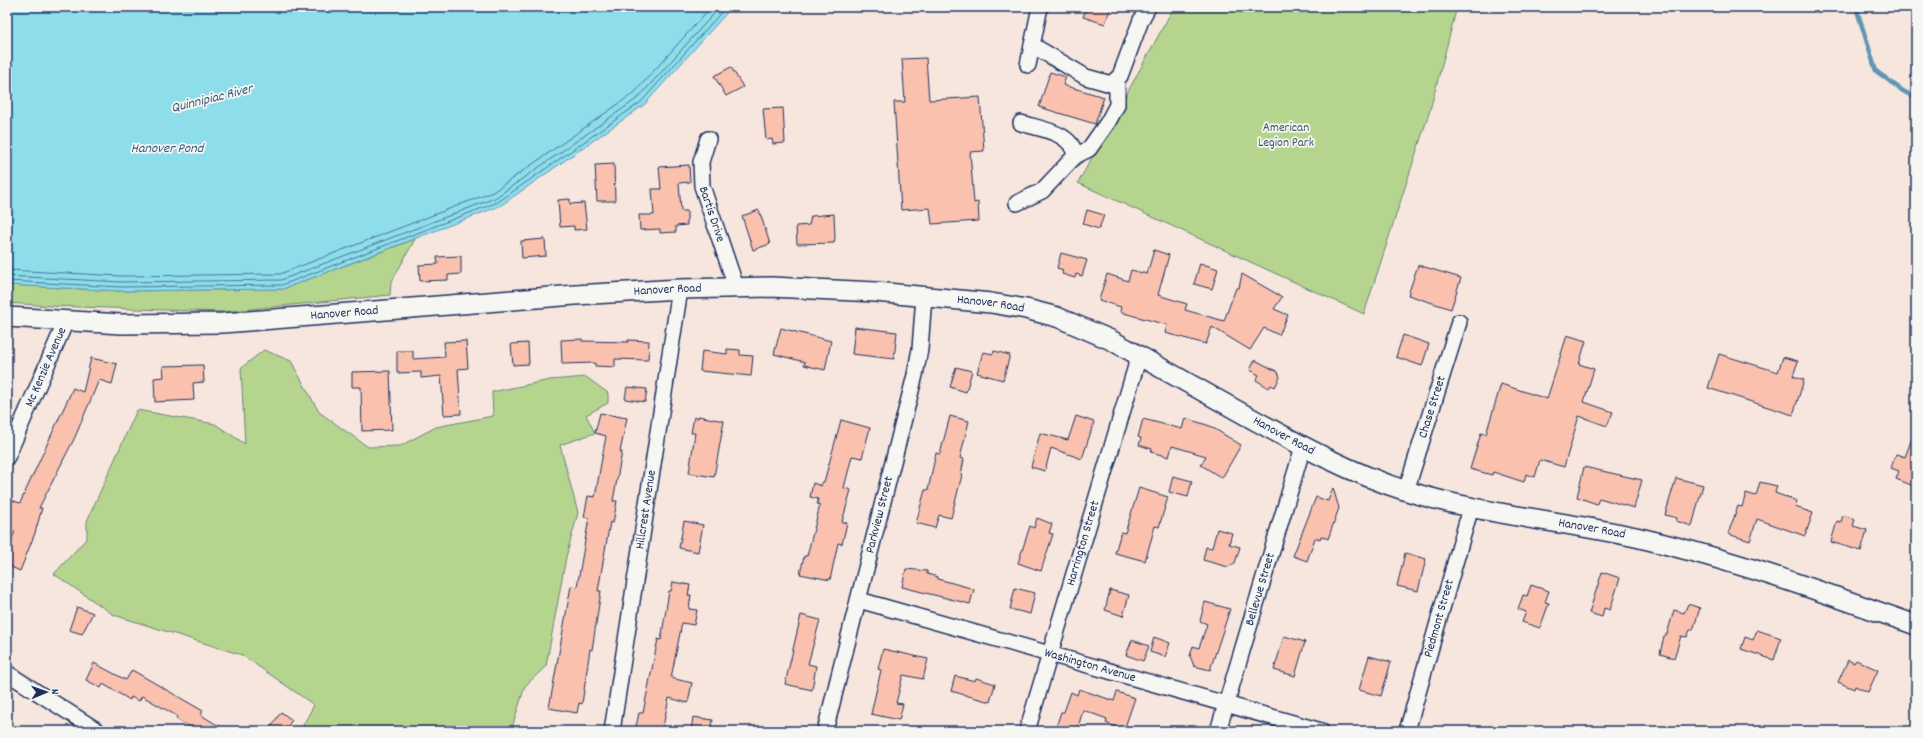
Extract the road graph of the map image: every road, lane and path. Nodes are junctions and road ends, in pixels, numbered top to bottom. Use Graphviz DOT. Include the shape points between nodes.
graph roads {
  1 [pos="1040,7"];
  2 [pos="1148,7"];
  3 [pos="1032,45"];
  4 [pos="1028,65"];
  5 [pos="1117,79"];
  6 [pos="1021,123"];
  7 [pos="708,140"];
  8 [pos="1076,156"];
  9 [pos="1017,203"];
  10 [pos="736,287"];
  11 [pos="680,289"];
  12 [pos="924,296"];
  13 [pos="7,318"];
  14 [pos="66,321"];
  15 [pos="1459,322"];
  16 [pos="1139,356"];
  17 [pos="1303,447"];
  18 [pos="7,457"];
  19 [pos="1406,491"];
  20 [pos="1471,507"];
  21 [pos="859,600"];
  22 [pos="1916,624"];
  23 [pos="1050,655"];
  24 [pos="7,673"];
  25 [pos="1226,704"];
  26 [pos="98,731"];
  27 [pos="612,731"];
  28 [pos="825,731"];
  29 [pos="1027,731"];
  30 [pos="1218,731"];
  31 [pos="1321,731"];
  32 [pos="1407,731"];
  1 -- 3 [label="street"];
  2 -- 5 [label="street"];
  3 -- 4 [label="street"];
  3 -- 5 [label="street" via="1086,77 1111,84"];
  5 -- 8 [label="street" via="1117,105 1108,122 1089,148"];
  6 -- 8 [label="street" via="1056,133 1075,150"];
  7 -- 10 [label="street, Bartis Drive" via="701,162 702,186"];
  8 -- 9 [label="street" via="1042,191"];
  10 -- 11 [label="main road, Hanover Road"];
  10 -- 12 [label="main road, Hanover Road" via="823,289"];
  11 -- 14 [label="main road, Hanover Road" via="471,302 222,323 121,324"];
  11 -- 27 [label="street, Hillcrest Avenue"];
  12 -- 16 [label="main road, Hanover Road" via="991,303 1057,317 1099,334"];
  12 -- 21 [label="street, Parkview Street" via="916,369"];
  13 -- 14 [label="main road, Hanover Road"];
  14 -- 18 [label="street, Mc Kenzie Avenue"];
  15 -- 19 [label="street, Chase Street"];
  16 -- 17 [label="main road, Hanover Road"];
  16 -- 23 [label="street, Harrington Street"];
  17 -- 19 [label="main road, Hanover Road"];
  17 -- 25 [label="street, Bellevue Street"];
  19 -- 20 [label="main road, Hanover Road"];
  20 -- 22 [label="main road, Hanover Road" via="1643,539 1720,558"];
  20 -- 32 [label="street, Piedmont Street"];
  21 -- 23 [label="street, Washington Avenue"];
  21 -- 28 [label="street, Parkview Street"];
  23 -- 25 [label="street, Washington Avenue"];
  23 -- 29 [label="street, Harrington Street"];
  24 -- 26 [label="street"];
  25 -- 30 [label="street, Bellevue Street"];
  25 -- 31 [label="street, Washington Avenue"];
}
